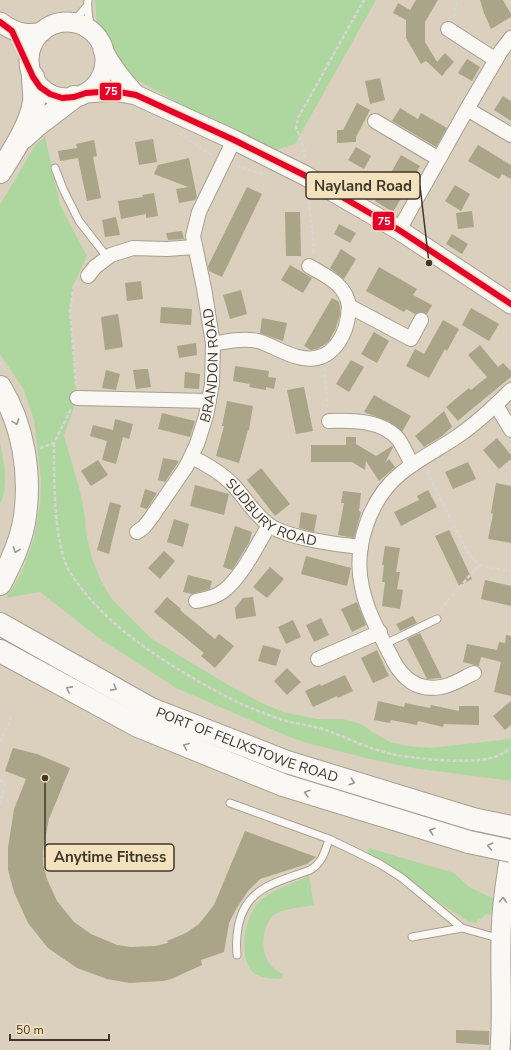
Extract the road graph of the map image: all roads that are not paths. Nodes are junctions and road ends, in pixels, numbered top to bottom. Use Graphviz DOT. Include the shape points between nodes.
graph roads {
  1 [pos="87,3"];
  2 [pos="70,22"];
  3 [pos="6,26"];
  4 [pos="448,29"];
  5 [pos="42,32"];
  6 [pos="92,32"];
  7 [pos="511,38"];
  8 [pos="103,49"];
  9 [pos="496,60"];
  10 [pos="31,72"];
  11 [pos="80,95"];
  12 [pos="136,95"];
  13 [pos="467,109"];
  14 [pos="375,120"];
  15 [pos="511,134"];
  16 [pos="234,140"];
  17 [pos="19,142"];
  18 [pos="439,159"];
  19 [pos="55,168"];
  20 [pos="4,177"];
  21 [pos="399,230"];
  22 [pos="194,246"];
  23 [pos="107,258"];
  24 [pos="309,266"];
  25 [pos="88,276"];
  26 [pos="511,304"];
  27 [pos="349,306"];
  28 [pos="421,320"];
  29 [pos="213,344"];
  30 [pos="0,387"];
  31 [pos="511,390"];
  32 [pos="77,398"];
  33 [pos="209,401"];
  34 [pos="496,405"];
  35 [pos="329,421"];
  36 [pos="511,430"];
  37 [pos="192,456"];
  38 [pos="416,462"];
  39 [pos="269,525"];
  40 [pos="136,532"];
  41 [pos="361,547"];
  42 [pos="0,584"];
  43 [pos="196,601"];
  44 [pos="437,619"];
  45 [pos="0,624"];
  46 [pos="382,638"];
  47 [pos="3,653"];
  48 [pos="318,659"];
  49 [pos="474,673"];
  50 [pos="230,803"];
  51 [pos="511,827"];
  52 [pos="329,839"];
  53 [pos="511,850"];
  54 [pos="462,928"];
  55 [pos="412,937"];
  56 [pos="501,939"];
  57 [pos="237,955"];
  58 [pos="500,1050"];
  1 -- 2 [label="lane" via="77,18"];
  1 -- 6 [label="lane"];
  2 -- 5 [label="street" via="55,24"];
  2 -- 6 [label="street" via="82,25"];
  3 -- 5 [label="street" via="30,35"];
  3 -- 10 [label="street"];
  4 -- 9 [label="street"];
  5 -- 10 [label="street" via="34,42 30,54"];
  6 -- 8 [label="street"];
  7 -- 9 [label="street"];
  8 -- 11 [label="street" via="105,59 100,79 94,87"];
  8 -- 12 [label="street" via="117,74"];
  9 -- 13 [label="street"];
  10 -- 11 [label="street" via="40,87 50,94 62,98"];
  10 -- 17 [label="highway" via="34,100"];
  11 -- 12 [label="street" via="114,91"];
  11 -- 17 [label="highway" via="36,126"];
  12 -- 16 [label="street"];
  13 -- 15 [label="street"];
  13 -- 18 [label="street"];
  14 -- 18 [label="street"];
  16 -- 21 [label="street" via="307,184"];
  16 -- 22 [label="street, BRANDON ROAD" via="199,212 193,236"];
  17 -- 20 [label="highway"];
  18 -- 21 [label="street"];
  19 -- 23 [label="lane" via="79,221"];
  21 -- 26 [label="street"];
  22 -- 23 [label="street" via="167,249 133,248"];
  22 -- 29 [label="street, BRANDON ROAD"];
  23 -- 25 [label="street"];
  24 -- 27 [label="street" via="345,291"];
  27 -- 28 [label="street" via="410,339"];
  27 -- 29 [label="street" via="347,325 342,338 337,346 322,356 308,359 298,357 250,340"];
  29 -- 33 [label="street, BRANDON ROAD"];
  30 -- 42 [label="highway, one-way" via="9,402 18,428 24,453 27,493 25,517 18,544"];
  31 -- 34 [label="street"];
  32 -- 33 [label="street"];
  33 -- 37 [label="street, BRANDON ROAD" via="202,431"];
  34 -- 36 [label="street"];
  34 -- 38 [label="street" via="459,435"];
  35 -- 38 [label="street" via="358,421 382,428 398,440"];
  37 -- 39 [label="street, SUDBURY ROAD" via="222,475"];
  37 -- 40 [label="street, BRANDON ROAD" via="151,518"];
  38 -- 41 [label="street" via="387,487 367,523"];
  39 -- 41 [label="street, SUDBURY ROAD" via="297,536"];
  39 -- 43 [label="street" via="235,580 223,592 212,598"];
  41 -- 46 [label="street" via="362,588"];
  44 -- 46 [label="lane"];
  45 -- 51 [label="highway, PORT OF FELIXSTOWE ROAD, one-way" via="151,708 287,762 474,819"];
  46 -- 48 [label="street"];
  46 -- 49 [label="street" via="398,670 416,685 441,687"];
  53 -- 47 [label="highway, PORT OF FELIXSTOWE ROAD, one-way, bridge" via="469,842 283,785 138,726"];
  50 -- 52 [label="lane"];
  52 -- 54 [label="lane" via="402,878"];
  52 -- 57 [label="lane" via="323,858 316,866 264,888 247,905 237,928"];
  56 -- 53 [label="street, one-way" via="503,896"];
  54 -- 55 [label="lane"];
  54 -- 56 [label="lane"];
  56 -- 58 [label="street"];
}
